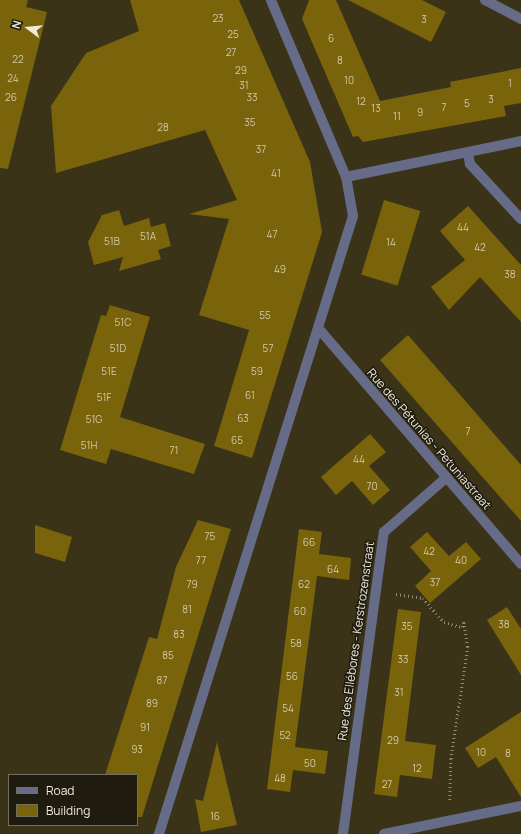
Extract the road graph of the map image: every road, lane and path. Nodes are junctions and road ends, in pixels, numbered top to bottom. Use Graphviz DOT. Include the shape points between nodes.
graph roads {
  1 [pos="485,0"];
  2 [pos="275,1"];
  3 [pos="521,19"];
  4 [pos="521,141"];
  5 [pos="468,152"];
  6 [pos="346,177"];
  7 [pos="521,219"];
  8 [pos="319,329"];
  9 [pos="446,478"];
  10 [pos="521,564"];
  11 [pos="389,593"];
  12 [pos="521,806"];
  13 [pos="450,807"];
  14 [pos="159,834"];
  15 [pos="343,834"];
  16 [pos="384,834"];
  1 -- 3 [label="street"];
  2 -- 6 [label="street"];
  4 -- 5 [label="street"];
  5 -- 6 [label="street"];
  5 -- 7 [label="street" via="470,164"];
  6 -- 8 [label="street" via="352,216"];
  8 -- 9 [label="street, Rue des Pétunias - Petuniastraat"];
  8 -- 14 [label="street" via="303,369"];
  9 -- 10 [label="street, Rue des Pétunias - Petuniastraat"];
  9 -- 15 [label="street, Rue des Ellébores - Kerstrozenstraat" via="384,532"];
  11 -- 13 [label="path" via="423,598 444,622 462,627 464,622 468,647 451,759"];
  12 -- 16 [label="street"];
}
